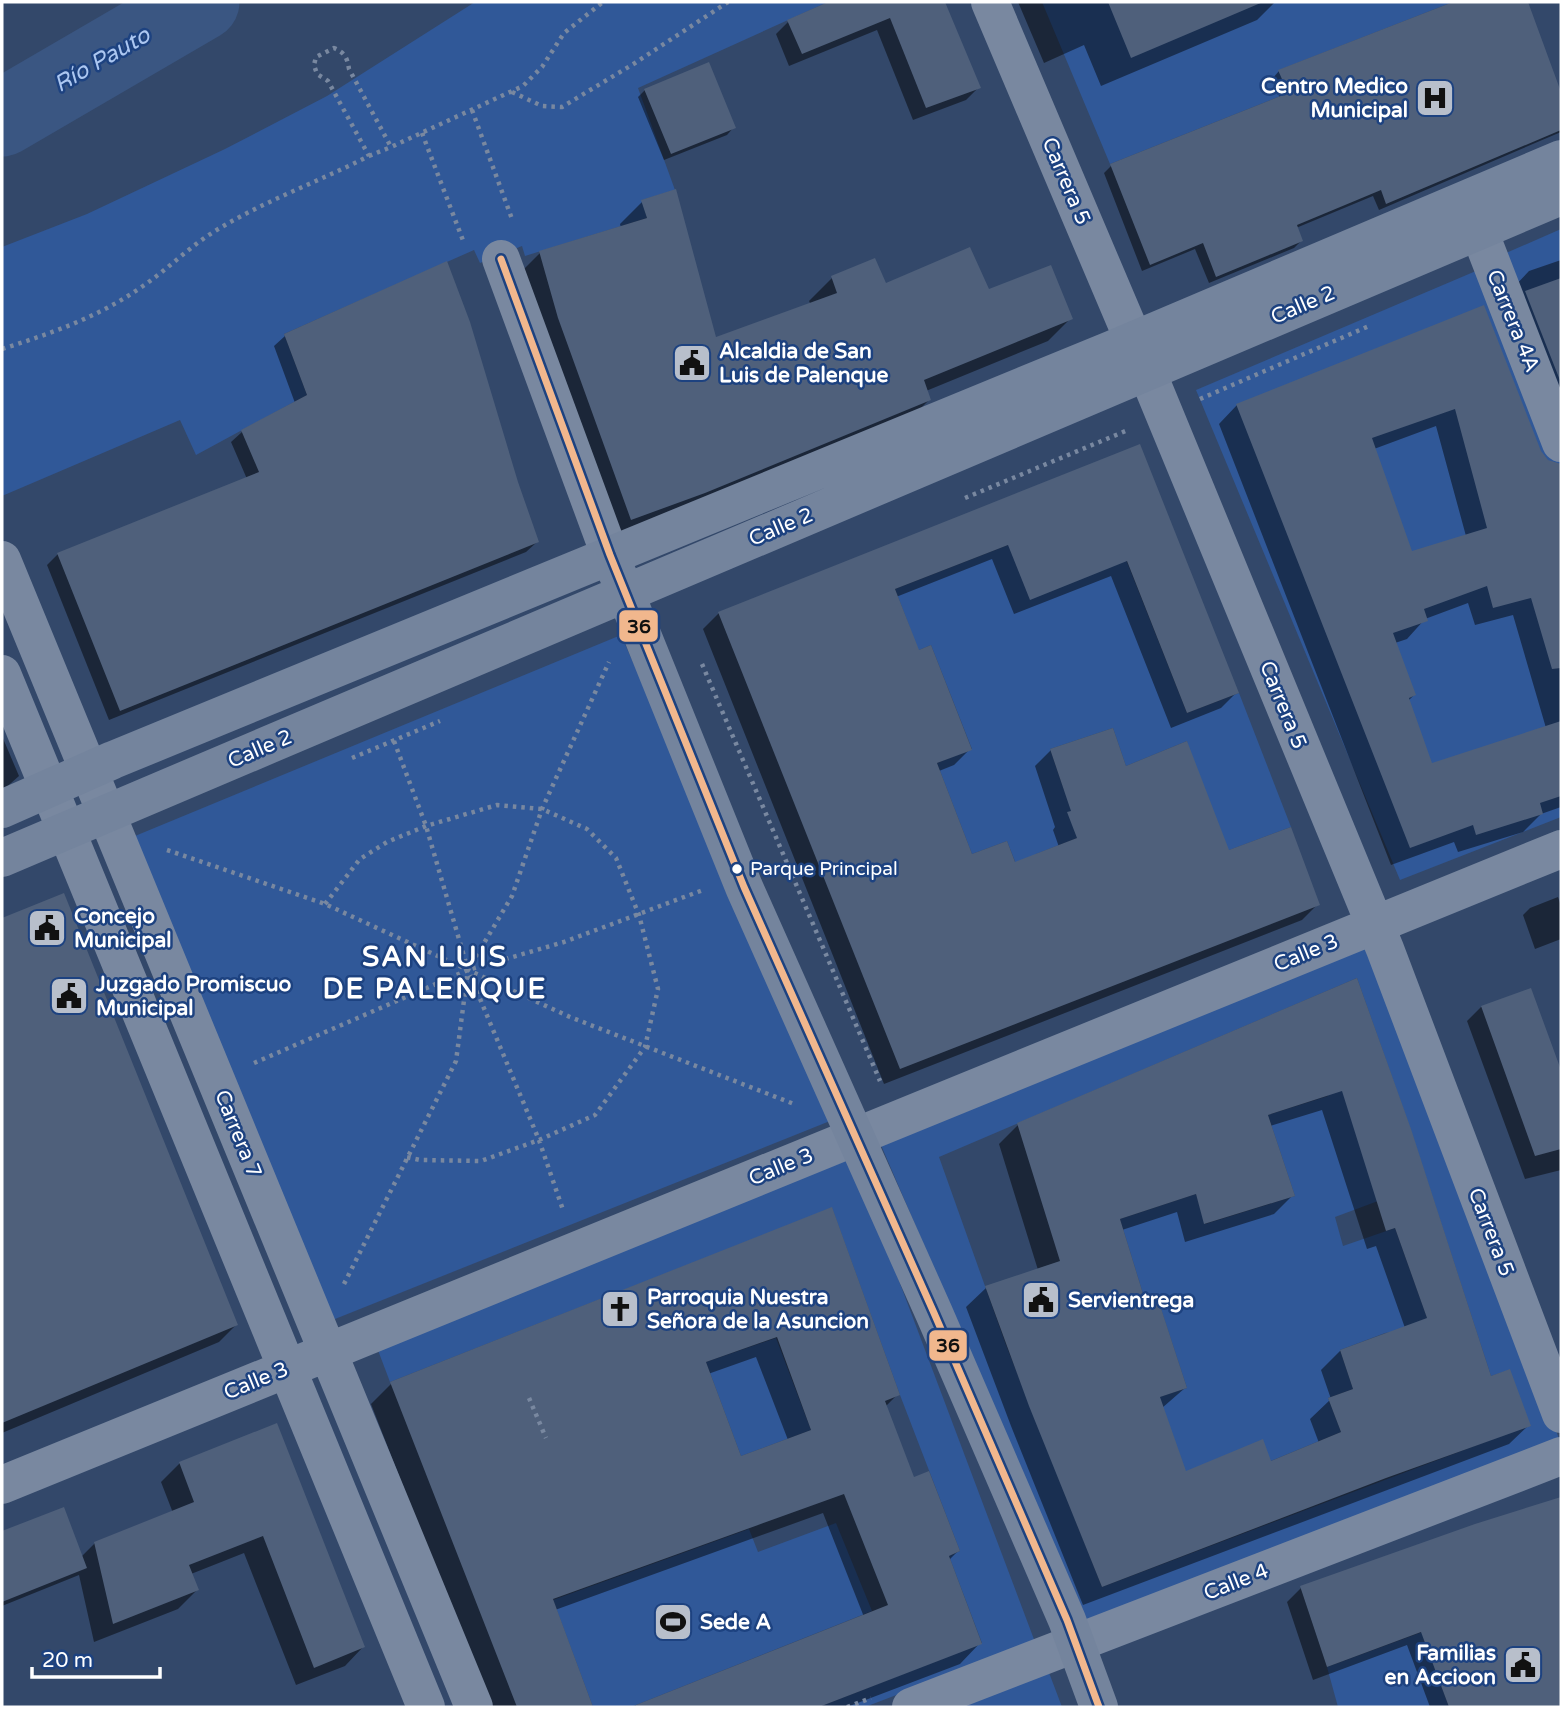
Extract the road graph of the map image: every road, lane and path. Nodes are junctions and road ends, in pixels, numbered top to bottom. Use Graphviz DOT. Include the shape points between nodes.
graph roads {
  1 [pos="603,2"];
  2 [pos="728,2"];
  3 [pos="990,2"];
  4 [pos="511,92"];
  5 [pos="391,147"];
  6 [pos="369,156"];
  7 [pos="1561,159"];
  8 [pos="1561,196"];
  9 [pos="1472,216"];
  10 [pos="500,259"];
  11 [pos="2,349"];
  12 [pos="1140,356"];
  13 [pos="1561,443"];
  14 [pos="610,555"];
  15 [pos="2,560"];
  16 [pos="625,594"];
  17 [pos="698,653"];
  18 [pos="612,654"];
  19 [pos="2,674"];
  20 [pos="444,719"];
  21 [pos="394,741"];
  22 [pos="344,761"];
  23 [pos="89,771"];
  24 [pos="48,788"];
  25 [pos="2,809"];
  26 [pos="542,809"];
  27 [pos="107,814"];
  28 [pos="426,826"];
  29 [pos="66,831"];
  30 [pos="159,847"];
  31 [pos="1561,849"];
  32 [pos="2,858"];
  33 [pos="704,890"];
  34 [pos="324,904"];
  35 [pos="639,915"];
  36 [pos="1374,925"];
  37 [pos="468,970"];
  38 [pos="645,1047"];
  39 [pos="253,1064"];
  40 [pos="804,1108"];
  41 [pos="896,1120"];
  42 [pos="854,1138"];
  43 [pos="538,1140"];
  44 [pos="406,1157"];
  45 [pos="576,1206"];
  46 [pos="564,1211"];
  47 [pos="551,1216"];
  48 [pos="342,1289"];
  49 [pos="327,1352"];
  50 [pos="288,1368"];
  51 [pos="529,1398"];
  52 [pos="1561,1414"];
  53 [pos="546,1438"];
  54 [pos="1561,1456"];
  55 [pos="2,1485"];
  56 [pos="1076,1643"];
  57 [pos="426,1707"];
  58 [pos="474,1707"];
  59 [pos="911,1707"];
  60 [pos="1100,1707"];
  1 -- 4 [label="path" via="564,33 531,80"];
  2 -- 4 [label="path" via="562,107 542,106"];
  3 -- 12 [label="street, Carrera 5"];
  4 -- 5 [label="path"];
  5 -- 6 [label="path"];
  5 -- 6 [label="path" via="344,52 334,48 316,57 314,65 317,74 328,81"];
  6 -- 11 [label="path" via="215,231 140,288 91,317"];
  7 -- 9 [label="street, Calle 2"];
  8 -- 9 [label="street, Calle 2"];
  9 -- 12 [label="street, Calle 2"];
  9 -- 13 [label="street, Carrera 4A"];
  10 -- 14 [label="street"];
  12 -- 14 [label="street, Calle 2"];
  12 -- 16 [label="street, Calle 2"];
  12 -- 36 [label="street, Carrera 5"];
  14 -- 16 [label="street"];
  14 -- 23 [label="street, Calle 2"];
  15 -- 23 [label="street, Carrera 7"];
  16 -- 27 [label="street, Calle 2"];
  16 -- 42 [label="street" via="744,887"];
  17 -- 41 [label="path"];
  18 -- 26 [label="path"];
  19 -- 24 [label="street, Carrera 7"];
  20 -- 21 [label="path"];
  21 -- 22 [label="path"];
  21 -- 28 [label="path"];
  23 -- 24 [label="street, Calle 2"];
  23 -- 27 [label="street, Carrera 7"];
  24 -- 25 [label="street, Calle 2"];
  24 -- 29 [label="street, Carrera 7"];
  26 -- 28 [label="path" via="497,805"];
  26 -- 35 [label="path" via="587,829 616,858"];
  26 -- 37 [label="path" via="512,897"];
  27 -- 29 [label="street, Calle 2"];
  27 -- 49 [label="street, Carrera 7"];
  28 -- 34 [label="path" via="360,859"];
  28 -- 37 [label="path"];
  29 -- 32 [label="street, Calle 2"];
  29 -- 50 [label="street, Carrera 7"];
  30 -- 34 [label="path"];
  31 -- 36 [label="street, Calle 3"];
  33 -- 35 [label="path"];
  34 -- 37 [label="path"];
  35 -- 37 [label="path"];
  35 -- 38 [label="path" via="659,989"];
  36 -- 41 [label="street, Calle 3"];
  36 -- 52 [label="street, Carrera 5"];
  37 -- 38 [label="path"];
  37 -- 39 [label="path"];
  37 -- 43 [label="path"];
  37 -- 44 [label="path" via="456,1061"];
  38 -- 40 [label="path"];
  38 -- 43 [label="path" via="595,1115"];
  41 -- 42 [label="street, Calle 3"];
  42 -- 49 [label="street, Calle 3"];
  42 -- 56 [label="street"];
  43 -- 44 [label="path" via="481,1161"];
  43 -- 46 [label="path"];
  44 -- 48 [label="path"];
  45 -- 46 [label="path"];
  46 -- 47 [label="path"];
  49 -- 50 [label="street, Calle 3"];
  49 -- 58 [label="street, Carrera 7"];
  50 -- 55 [label="street, Calle 3"];
  50 -- 57 [label="street, Carrera 7"];
  51 -- 53 [label="path"];
  54 -- 56 [label="street, Calle 4"];
  56 -- 59 [label="street, Calle 4"];
  56 -- 60 [label="street"];
}
